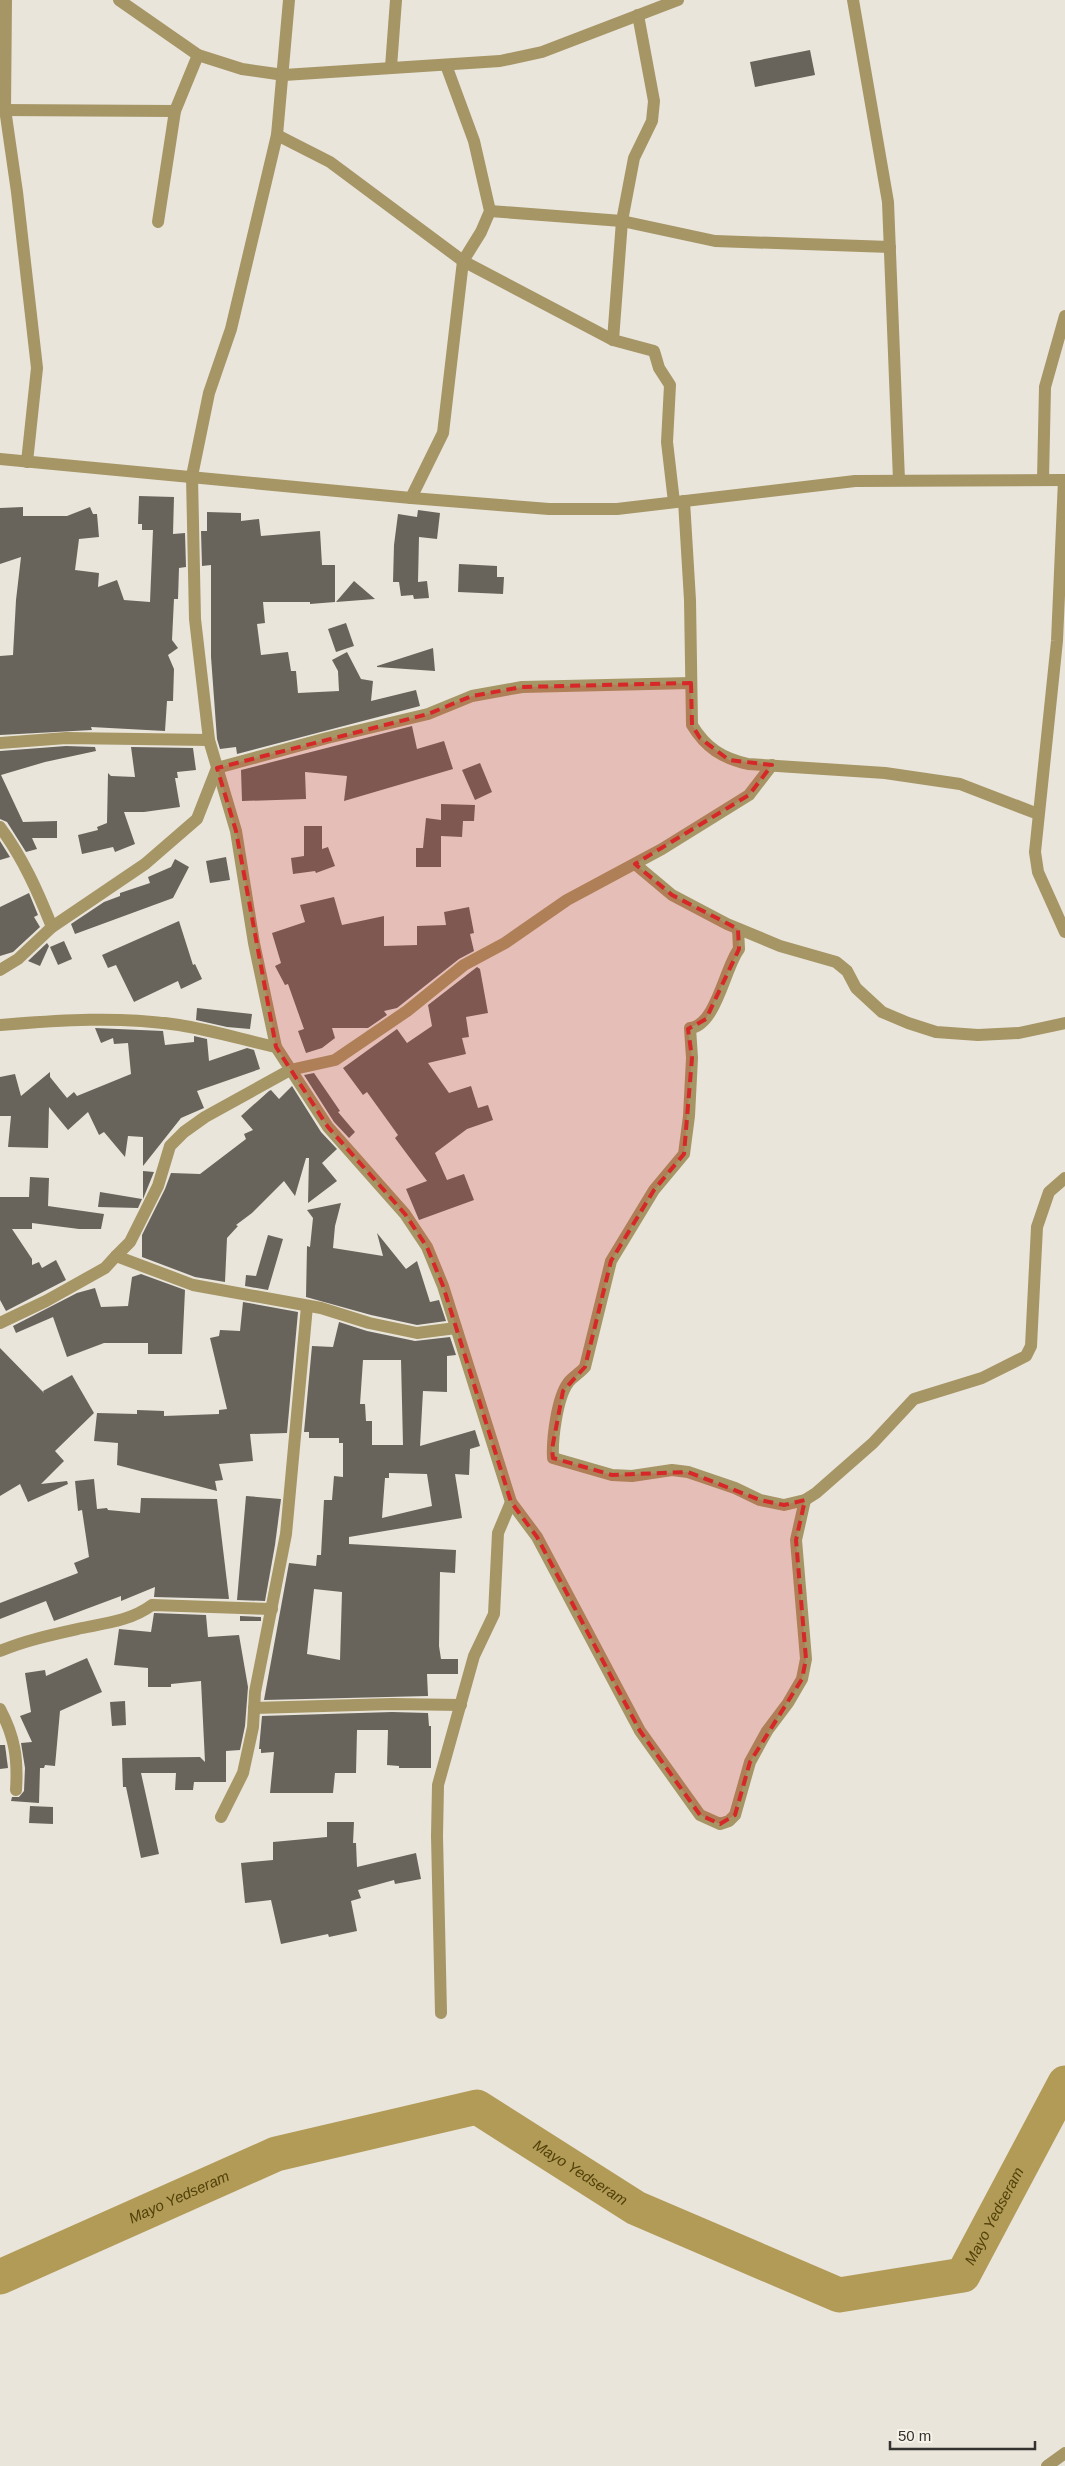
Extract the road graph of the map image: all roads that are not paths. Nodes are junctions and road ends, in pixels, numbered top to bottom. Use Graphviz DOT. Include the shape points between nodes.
graph roads {
  1 [pos="6,0"];
  2 [pos="119,0"];
  3 [pos="289,0"];
  4 [pos="396,0"];
  5 [pos="678,0"];
  6 [pos="854,0"];
  7 [pos="638,15"];
  8 [pos="198,55"];
  9 [pos="446,65"];
  10 [pos="391,67"];
  11 [pos="284,75"];
  12 [pos="2,109"];
  13 [pos="175,111"];
  14 [pos="278,135"];
  15 [pos="490,211"];
  16 [pos="622,221"];
  17 [pos="158,222"];
  18 [pos="890,247"];
  19 [pos="463,261"];
  20 [pos="1065,316"];
  21 [pos="613,340"];
  22 [pos="0,459"];
  23 [pos="27,462"];
  24 [pos="192,476"];
  25 [pos="899,480"];
  26 [pos="1043,480"];
  27 [pos="1065,480"];
  28 [pos="411,498"];
  29 [pos="679,501"];
  30 [pos="1061,642"];
  31 [pos="691,683"];
  32 [pos="209,740"];
  33 [pos="0,743"];
  34 [pos="772,766"];
  35 [pos="217,768"];
  36 [pos="1038,814"];
  37 [pos="0,827"];
  38 [pos="635,864"];
  39 [pos="52,927"];
  40 [pos="738,929"];
  41 [pos="1065,932"];
  42 [pos="0,970"];
  43 [pos="1065,1023"];
  44 [pos="0,1025"];
  45 [pos="276,1047"];
  46 [pos="290,1070"];
  47 [pos="1065,1178"];
  48 [pos="116,1256"];
  49 [pos="307,1306"];
  50 [pos="0,1323"];
  51 [pos="456,1328"];
  52 [pos="805,1500"];
  53 [pos="511,1502"];
  54 [pos="272,1609"];
  55 [pos="0,1651"];
  56 [pos="462,1704"];
  57 [pos="254,1708"];
  58 [pos="0,1709"];
  59 [pos="16,1790"];
  60 [pos="221,1817"];
  61 [pos="441,2014"];
  62 [pos="1065,2453"];
  63 [pos="1047,2466"];
  1 -- 12 [label="street"];
  2 -- 8 [label="street"];
  3 -- 11 [label="street"];
  4 -- 10 [label="street"];
  5 -- 7 [label="street"];
  6 -- 18 [label="street" via="888,202"];
  7 -- 9 [label="street" via="542,52 500,61"];
  7 -- 16 [label="street" via="654,101 652,121 634,158"];
  8 -- 11 [label="street" via="242,69"];
  8 -- 13 [label="street"];
  9 -- 10 [label="street"];
  9 -- 15 [label="street" via="474,141"];
  10 -- 11 [label="street"];
  11 -- 14 [label="street"];
  12 -- 13 [label="street"];
  12 -- 23 [label="street" via="17,192 37,368"];
  13 -- 17 [label="street"];
  14 -- 19 [label="street" via="330,162"];
  14 -- 24 [label="street" via="231,329 210,393"];
  15 -- 16 [label="street"];
  15 -- 19 [label="street"];
  16 -- 18 [label="street" via="715,241"];
  16 -- 21 [label="street"];
  18 -- 25 [label="street"];
  19 -- 21 [label="street"];
  19 -- 28 [label="street" via="443,433"];
  20 -- 26 [label="street" via="1046,387"];
  21 -- 29 [label="street" via="654,351 658,368 670,385 667,442"];
  22 -- 23 [label="street"];
  23 -- 24 [label="street"];
  24 -- 28 [label="street"];
  24 -- 32 [label="street" via="195,619"];
  25 -- 26 [label="street"];
  25 -- 29 [label="street" via="854,481"];
  26 -- 27 [label="street"];
  27 -- 30 [label="street"];
  28 -- 29 [label="street" via="549,509 617,508"];
  29 -- 31 [label="street"];
  30 -- 36 [label="street"];
  31 -- 34 [label="street" via="692,725 700,738 729,760"];
  31 -- 35 [label="street" via="522,688 472,696 428,714"];
  32 -- 33 [label="street" via="66,738"];
  32 -- 35 [label="street"];
  34 -- 36 [label="street" via="885,773 960,784"];
  34 -- 38 [label="street" via="749,795"];
  35 -- 39 [label="street" via="197,819 145,864"];
  35 -- 45 [label="street" via="236,831 254,943"];
  36 -- 41 [label="street" via="1035,852 1038,872"];
  37 -- 39 [label="street" via="16,848"];
  38 -- 40 [label="street" via="672,895"];
  38 -- 46 [label="street" via="567,900 505,943 464,965 407,1011 335,1060"];
  39 -- 42 [label="street" via="18,959"];
  40 -- 43 [label="street" via="780,946 836,962 847,971 856,988 882,1012 936,1032 1019,1033"];
  40 -- 52 [label="street" via="739,949 731,959 718,997 706,1019 696,1028 690,1028 692,1058 684,1154 654,1190 612,1261 585,1367 563,1391 553,1458 612,1475 632,1476 672,1470 688,1472 760,1500 784,1505"];
  44 -- 45 [label="street" via="116,1019 179,1025"];
  45 -- 46 [label="street"];
  46 -- 48 [label="street" via="205,1118 170,1146 158,1186 130,1242"];
  46 -- 51 [label="street" via="328,1127 405,1214 427,1247"];
  47 -- 52 [label="street" via="1049,1192 1037,1227 1030,1346 1026,1356 982,1378 914,1399 873,1443"];
  48 -- 49 [label="street" via="193,1285"];
  48 -- 50 [label="street" via="105,1268"];
  49 -- 51 [label="street" via="417,1333"];
  49 -- 54 [label="street" via="286,1534"];
  51 -- 53 [label="street"];
  52 -- 53 [label="street" via="796,1540 806,1659 802,1679 750,1762 735,1815 720,1824 700,1815 640,1731 537,1537"];
  53 -- 56 [label="street" via="498,1534 494,1614 474,1656"];
  54 -- 55 [label="street" via="152,1605 119,1621 20,1643"];
  54 -- 57 [label="street"];
  56 -- 57 [label="street"];
  56 -- 61 [label="street" via="438,1785"];
  57 -- 60 [label="street" via="243,1774"];
  58 -- 59 [label="street" via="18,1759"];
  62 -- 63 [label="street"];
}
